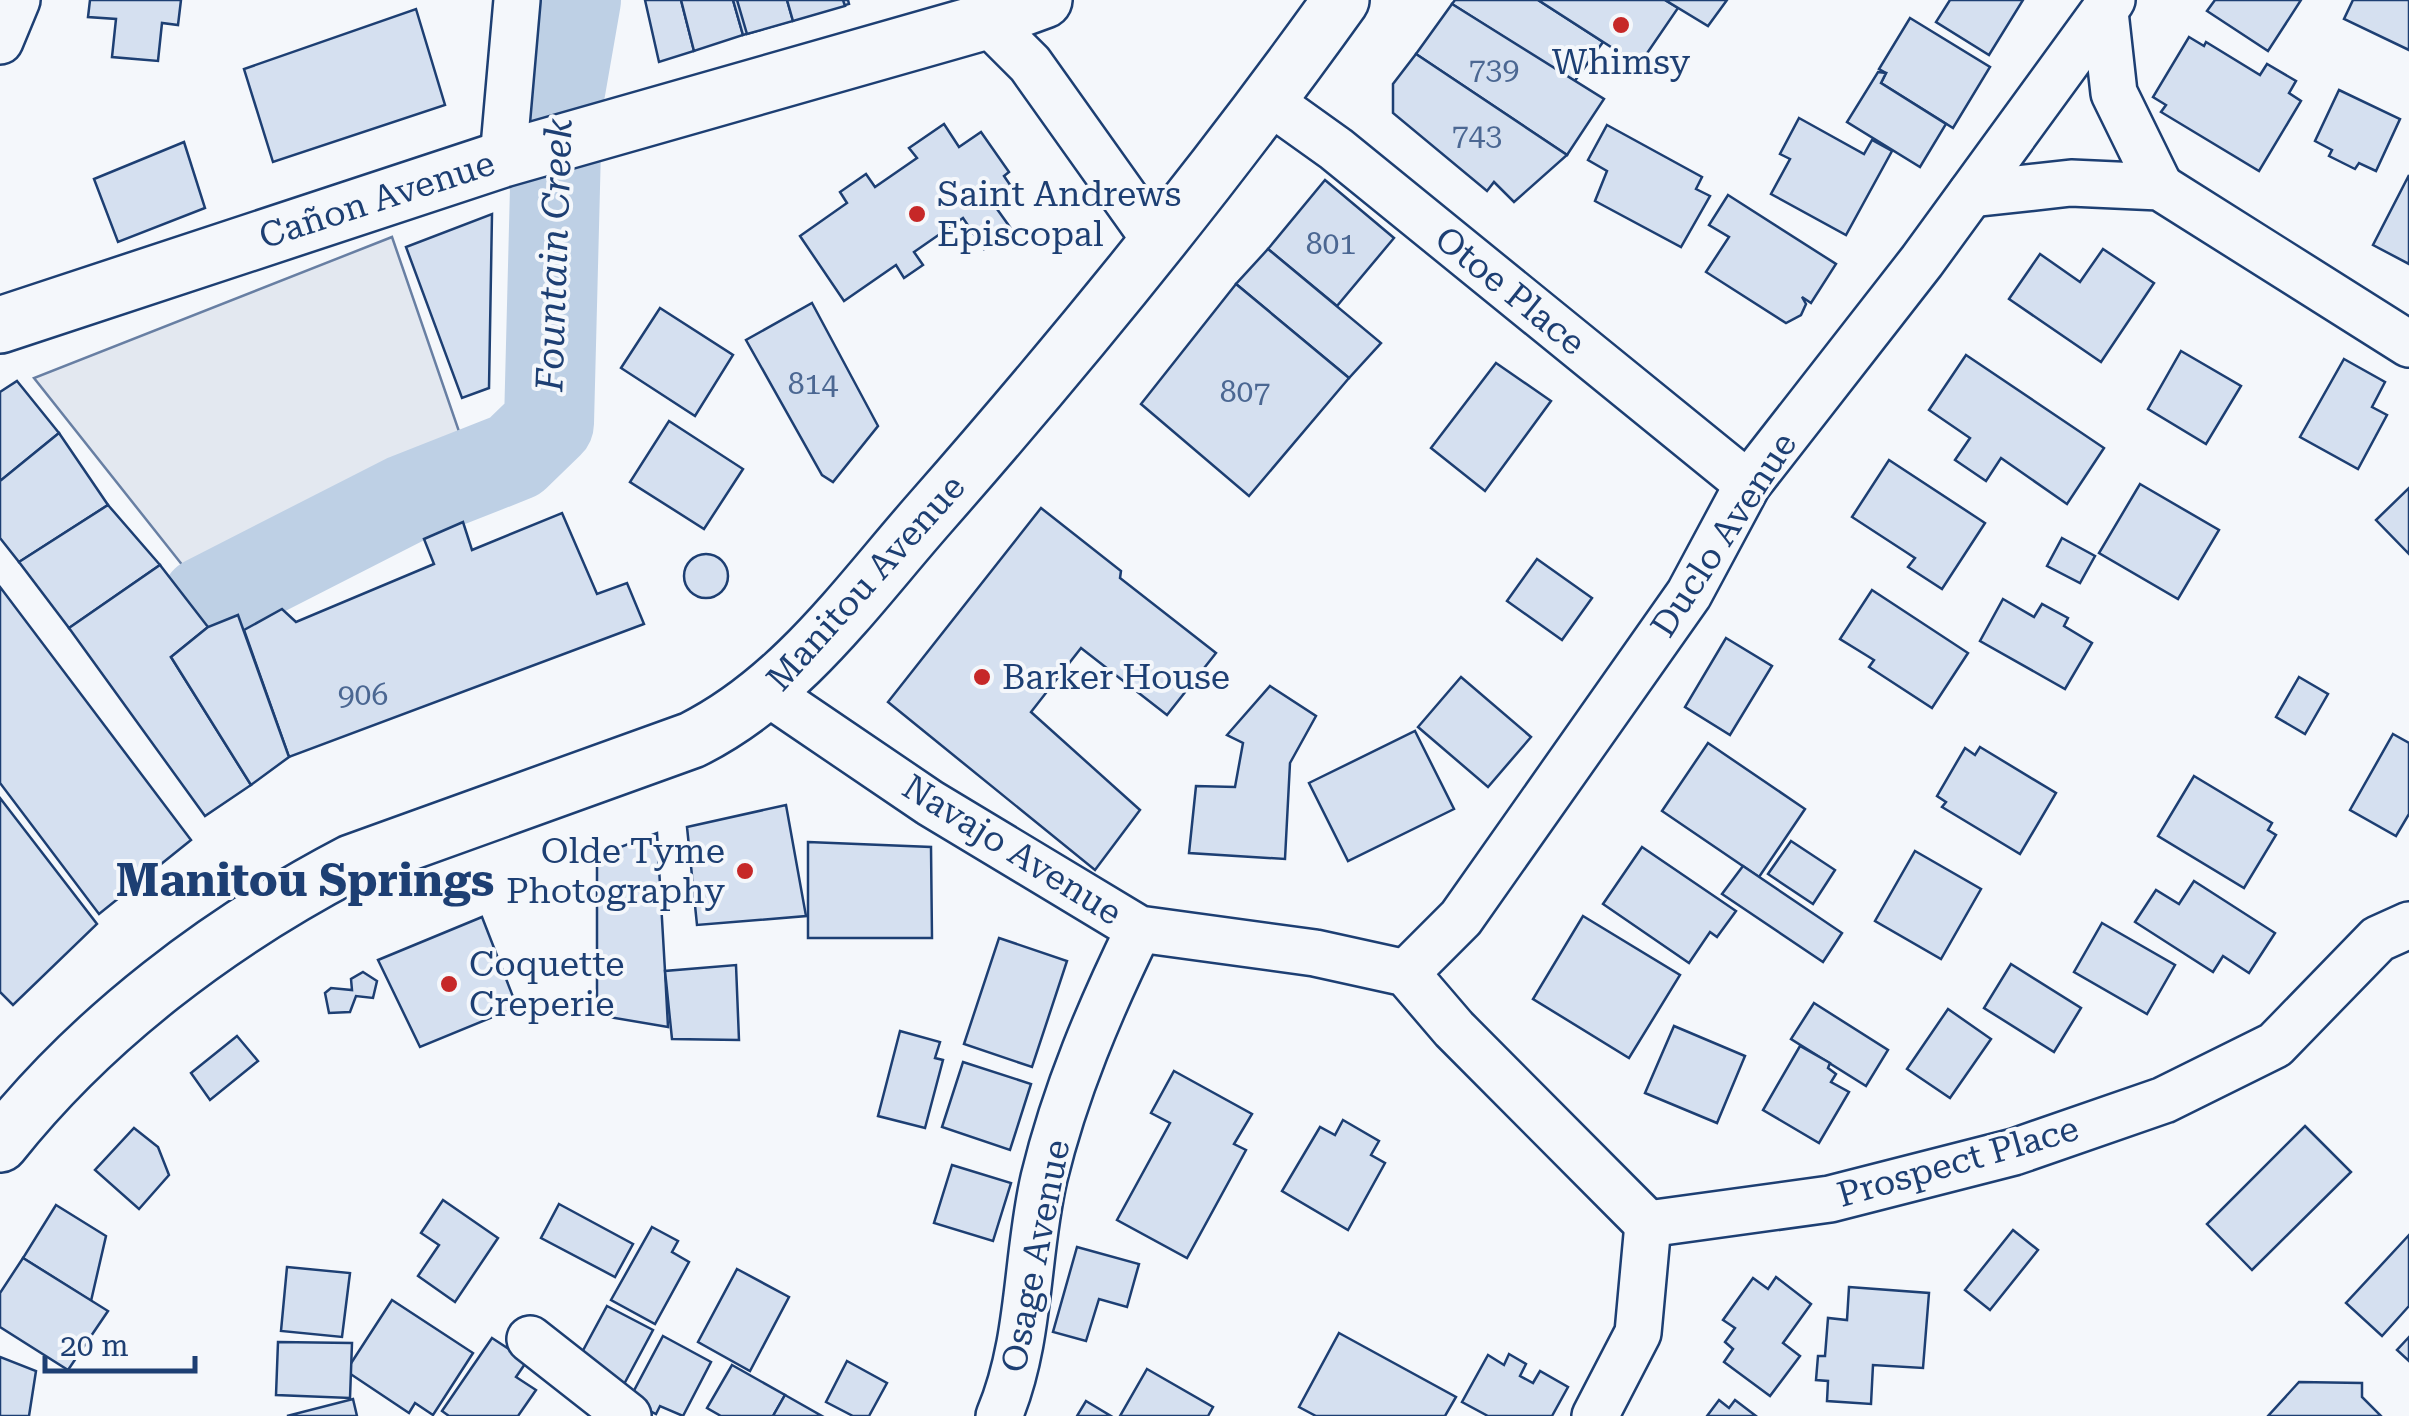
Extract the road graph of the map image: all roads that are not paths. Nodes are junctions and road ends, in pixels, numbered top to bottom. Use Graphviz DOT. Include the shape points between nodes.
graph roads {
  1 [pos="17,0"];
  2 [pos="518,0"];
  3 [pos="1044,0"];
  4 [pos="1341,0"];
  5 [pos="2109,6"];
  6 [pos="986,21"];
  7 [pos="0,41"];
  8 [pos="1269,101"];
  9 [pos="514,156"];
  10 [pos="2160,187"];
  11 [pos="1971,194"];
  12 [pos="1158,244"];
  13 [pos="0,325"];
  14 [pos="2409,344"];
  15 [pos="1748,484"];
  16 [pos="768,693"];
  17 [pos="2409,925"];
  18 [pos="1139,929"];
  19 [pos="1406,973"];
  20 [pos="0,1144"];
  21 [pos="1648,1224"];
  22 [pos="530,1339"];
  23 [pos="628,1416"];
  24 [pos="999,1416"];
  25 [pos="1595,1416"];
  1 -- 7 [label="street"];
  2 -- 9 [label="street"];
  3 -- 6 [label="main road, Cañon Avenue"];
  4 -- 8 [label="main road, Manitou Avenue"];
  5 -- 10 [label="street" via="2114,93"];
  5 -- 11 [label="street, Duclo Avenue"];
  6 -- 9 [label="main road, Cañon Avenue"];
  6 -- 12 [label="street" via="1030,64"];
  8 -- 12 [label="main road, Manitou Avenue"];
  8 -- 15 [label="street, Otoe Place"];
  9 -- 13 [label="main road, Cañon Avenue"];
  10 -- 11 [label="street" via="2071,183"];
  10 -- 14 [label="street"];
  11 -- 15 [label="street, Duclo Avenue"];
  12 -- 16 [label="main road, Manitou Avenue" via="1082,340"];
  15 -- 19 [label="street, Duclo Avenue" via="1689,594 1461,918"];
  16 -- 18 [label="street, Navajo Avenue" via="930,803"];
  16 -- 20 [label="main road, Manitou Avenue" via="692,740 351,863 286,898 102,1036"];
  17 -- 21 [label="street, Prospect Place" via="2378,939 2275,1045 2164,1100 2014,1152 1830,1199"];
  18 -- 19 [label="street, Navajo Avenue"];
  18 -- 24 [label="street, Osage Avenue" via="1094,1022 1044,1178 1013,1383"];
  19 -- 21 [label="street"];
  21 -- 25 [label="street" via="1638,1333"];
  22 -- 23 [label="street"];
}
